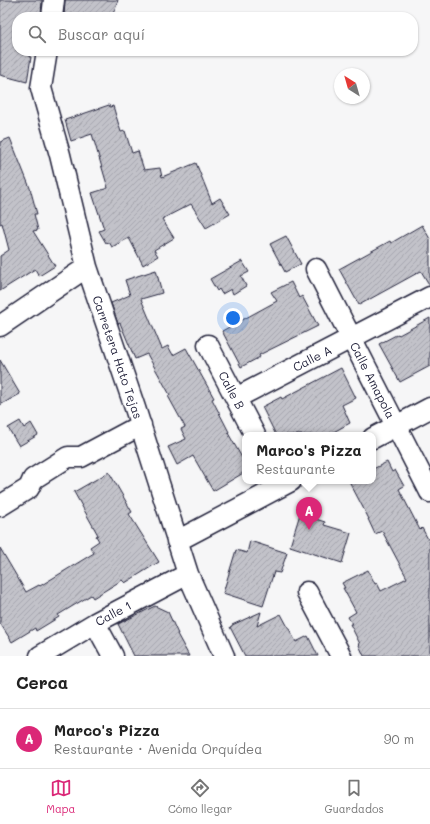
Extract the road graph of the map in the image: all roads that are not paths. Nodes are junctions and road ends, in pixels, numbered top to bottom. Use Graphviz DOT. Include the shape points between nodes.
graph roads {
  1 [pos="54,0"];
  2 [pos="53,12"];
  3 [pos="46,56"];
  4 [pos="87,267"];
  5 [pos="316,269"];
  6 [pos="430,298"];
  7 [pos="0,326"];
  8 [pos="351,338"];
  9 [pos="208,345"];
  10 [pos="236,398"];
  11 [pos="430,408"];
  12 [pos="141,426"];
  13 [pos="396,426"];
  14 [pos="253,432"];
  15 [pos="376,436"];
  16 [pos="285,484"];
  17 [pos="430,492"];
  18 [pos="0,506"];
  19 [pos="177,540"];
  20 [pos="188,574"];
  21 [pos="307,592"];
  22 [pos="95,623"];
  23 [pos="40,656"];
  24 [pos="112,656"];
  25 [pos="224,656"];
  26 [pos="341,656"];
  1 -- 2 [label="street"];
  3 -- 4 [label="street, Carretera Hato Tejas" via="41,88"];
  4 -- 7 [label="street"];
  4 -- 12 [label="street, Carretera Hato Tejas"];
  5 -- 8 [label="street, Calle Amapola"];
  6 -- 8 [label="street, Calle A"];
  8 -- 10 [label="street, Calle A"];
  8 -- 13 [label="street, Calle Amapola"];
  9 -- 10 [label="street, Calle B"];
  10 -- 14 [label="street, Calle B"];
  11 -- 13 [label="street"];
  12 -- 18 [label="street" via="81,457 76,468 39,490 29,488"];
  12 -- 19 [label="street, Carretera Hato Tejas"];
  13 -- 15 [label="street"];
  13 -- 17 [label="street, Calle Amapola"];
  16 -- 19 [label="street"];
  19 -- 20 [label="street, Carretera Hato Tejas"];
  20 -- 22 [label="street, Calle 1"];
  20 -- 25 [label="street, Carretera Hato Tejas"];
  21 -- 26 [label="street"];
  22 -- 23 [label="street, Calle 1"];
  22 -- 24 [label="street"];
}
